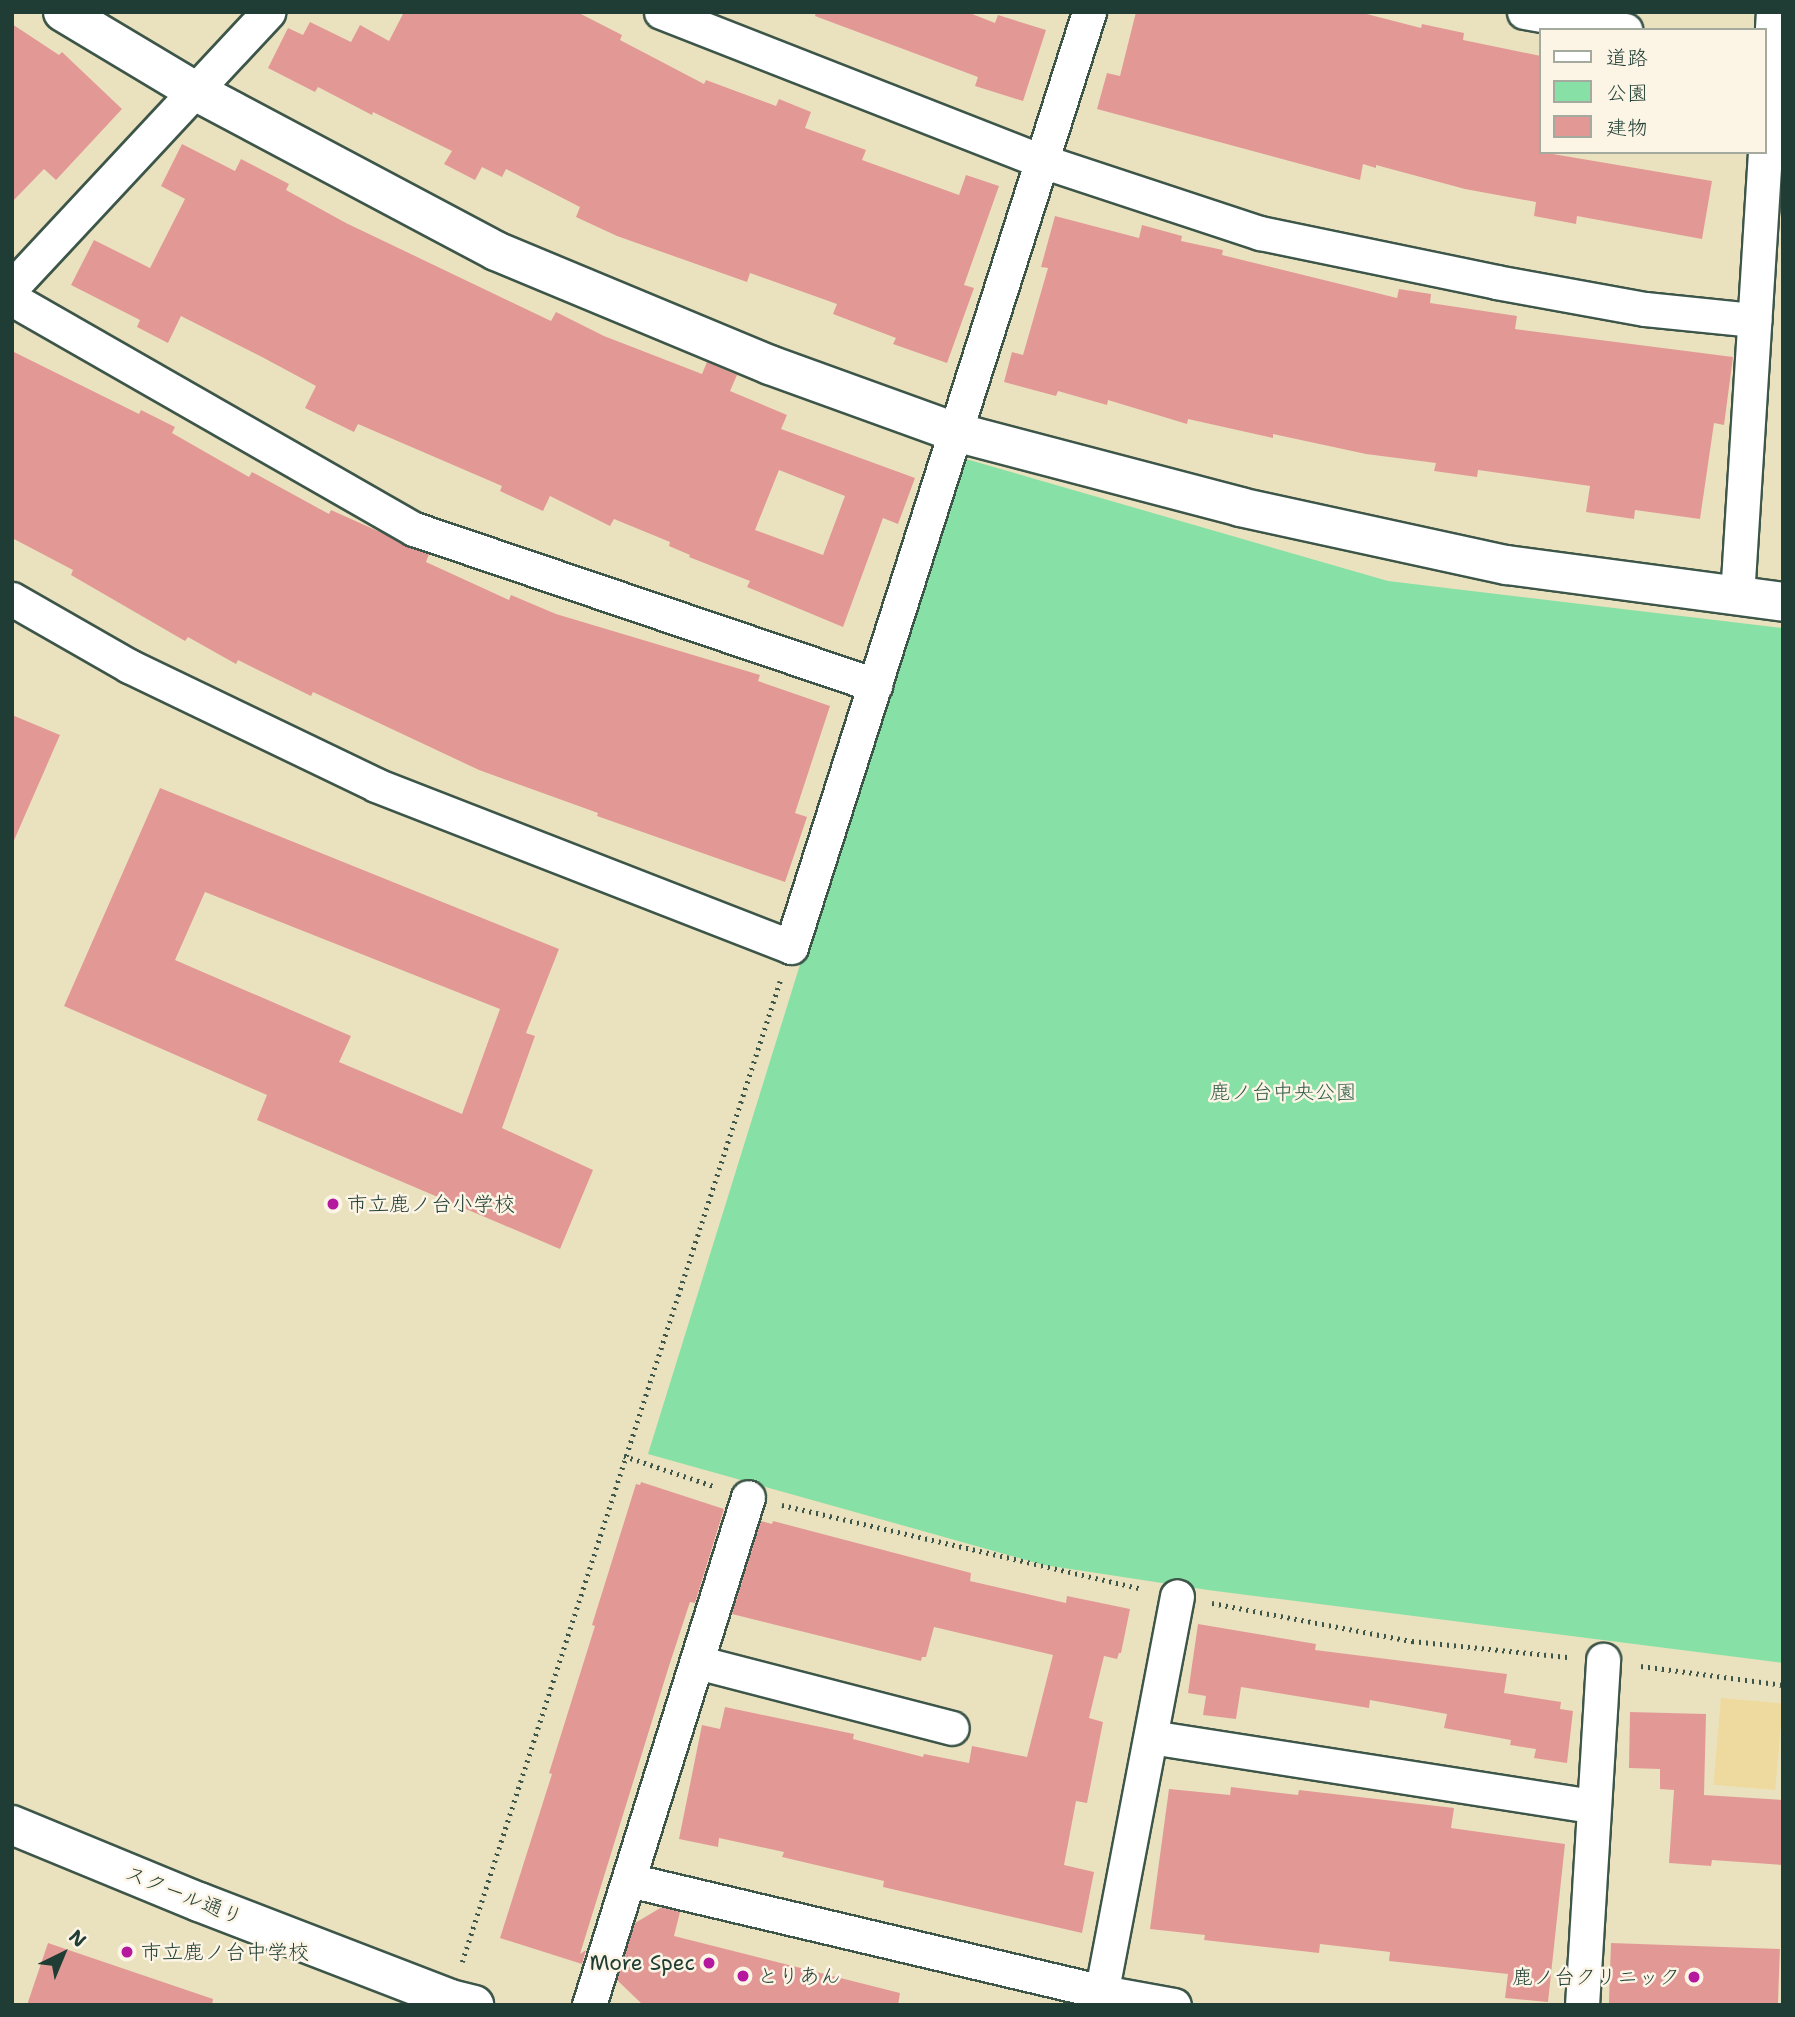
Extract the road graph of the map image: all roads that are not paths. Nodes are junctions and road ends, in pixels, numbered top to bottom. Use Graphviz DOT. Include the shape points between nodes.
graph roads {
  1 [pos="63,12"];
  2 [pos="268,12"];
  3 [pos="661,12"];
  4 [pos="1089,12"];
  5 [pos="1524,12"];
  6 [pos="1773,12"];
  7 [pos="1614,28"];
  8 [pos="1768,54"];
  9 [pos="1767,83"];
  10 [pos="195,90"];
  11 [pos="1765,154"];
  12 [pos="1042,161"];
  13 [pos="12,287"];
  14 [pos="12,299"];
  15 [pos="1754,320"];
  16 [pos="955,432"];
  17 [pos="1737,597"];
  18 [pos="12,600"];
  19 [pos="1783,602"];
  20 [pos="875,685"];
  21 [pos="748,1497"];
  22 [pos="1177,1596"];
  23 [pos="1603,1661"];
  24 [pos="697,1662"];
  25 [pos="952,1728"];
  26 [pos="1151,1737"];
  27 [pos="1594,1806"];
  28 [pos="12,1825"];
  29 [pos="629,1880"];
  30 [pos="1100,1998"];
  31 [pos="462,2002"];
  32 [pos="589,2005"];
  33 [pos="1174,2005"];
  34 [pos="1582,2005"];
  1 -- 10 [label="street"];
  2 -- 10 [label="street"];
  3 -- 12 [label="street"];
  4 -- 12 [label="street"];
  5 -- 7 [label="street"];
  6 -- 8 [label="street"];
  8 -- 9 [label="street"];
  10 -- 13 [label="street"];
  10 -- 16 [label="street" via="496,251 771,365"];
  11 -- 15 [label="street"];
  12 -- 15 [label="street" via="1260,233 1645,309"];
  12 -- 16 [label="street"];
  14 -- 20 [label="street" via="415,529"];
  15 -- 17 [label="street"];
  16 -- 17 [label="street" via="1240,507 1493,562"];
  16 -- 20 [label="street"];
  17 -- 19 [label="street"];
  18 -- 20 [label="street" via="129,666 376,785 792,947"];
  21 -- 24 [label="street"];
  22 -- 26 [label="street"];
  23 -- 27 [label="street"];
  24 -- 25 [label="street"];
  24 -- 29 [label="street"];
  26 -- 27 [label="street"];
  26 -- 30 [label="street"];
  27 -- 34 [label="street"];
  28 -- 31 [label="street, スクール通り"];
  29 -- 30 [label="street"];
  29 -- 32 [label="street"];
  30 -- 33 [label="street"];
}
